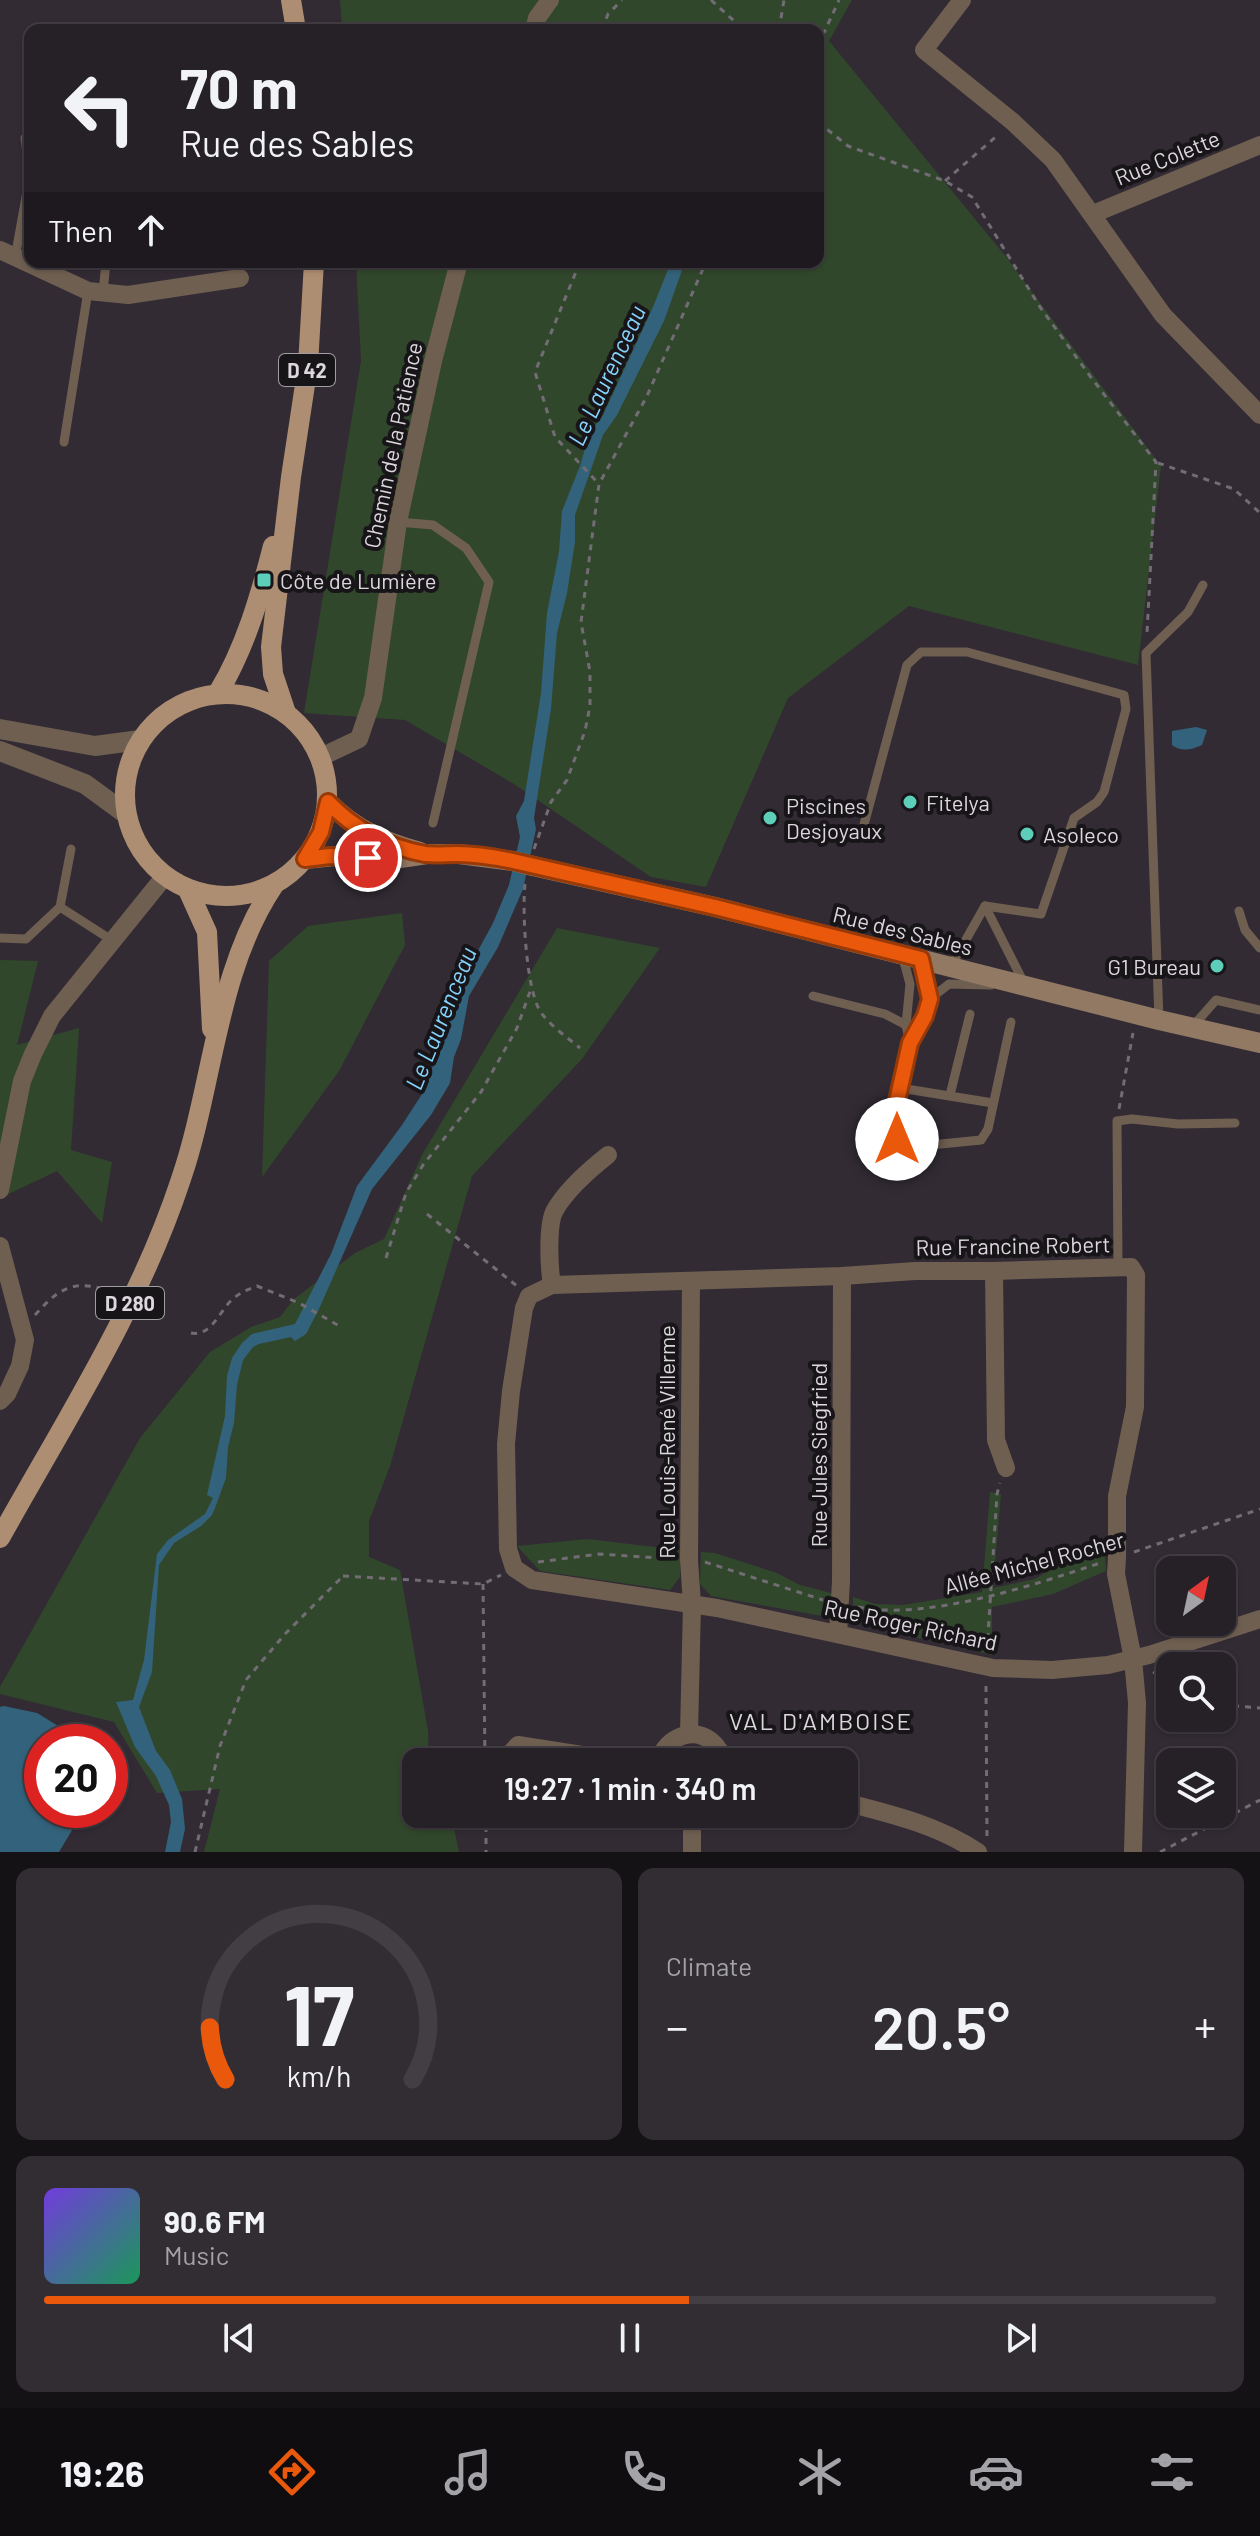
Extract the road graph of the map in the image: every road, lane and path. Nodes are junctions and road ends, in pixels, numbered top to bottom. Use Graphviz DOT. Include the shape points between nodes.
graph roads {
  1 [pos="291,0"];
  2 [pos="550,0"];
  3 [pos="622,0"];
  4 [pos="711,0"];
  5 [pos="784,0"];
  6 [pos="839,0"];
  7 [pos="962,0"];
  8 [pos="295,24"];
  9 [pos="536,24"];
  10 [pos="604,24"];
  11 [pos="737,24"];
  12 [pos="780,24"];
  13 [pos="824,33"];
  14 [pos="1013,122"];
  15 [pos="824,126"];
  16 [pos="1260,145"];
  17 [pos="945,181"];
  18 [pos="24,197"];
  19 [pos="1093,214"];
  20 [pos="8,254"];
  21 [pos="40,268"];
  22 [pos="104,268"];
  23 [pos="314,268"];
  24 [pos="457,268"];
  25 [pos="578,268"];
  26 [pos="703,268"];
  27 [pos="240,278"];
  28 [pos="96,292"];
  29 [pos="1260,415"];
  30 [pos="64,442"];
  31 [pos="1156,462"];
  32 [pos="291,477"];
  33 [pos="599,484"];
  34 [pos="1260,513"];
  35 [pos="398,522"];
  36 [pos="1203,585"];
  37 [pos="1146,653"];
  38 [pos="218,693"];
  39 [pos="286,713"];
  40 [pos="0,729"];
  41 [pos="140,740"];
  42 [pos="0,751"];
  43 [pos="321,757"];
  44 [pos="328,802"];
  45 [pos="126,814"];
  46 [pos="433,823"];
  47 [pos="862,832"];
  48 [pos="71,849"];
  49 [pos="427,854"];
  50 [pos="305,859"];
  51 [pos="526,867"];
  52 [pos="165,876"];
  53 [pos="274,885"];
  54 [pos="188,890"];
  55 [pos="985,906"];
  56 [pos="60,907"];
  57 [pos="1239,911"];
  58 [pos="0,938"];
  59 [pos="113,941"];
  60 [pos="1260,948"];
  61 [pos="912,957"];
  62 [pos="951,967"];
  63 [pos="532,986"];
  64 [pos="1025,986"];
  65 [pos="813,996"];
  66 [pos="930,999"];
  67 [pos="1259,1006"];
  68 [pos="970,1014"];
  69 [pos="1136,1014"];
  70 [pos="1159,1020"];
  71 [pos="1011,1022"];
  72 [pos="906,1025"];
  73 [pos="1192,1028"];
  74 [pos="918,1030"];
  75 [pos="910,1043"];
  76 [pos="1260,1043"];
  77 [pos="580,1048"];
  78 [pos="212,1049"];
  79 [pos="900,1088"];
  80 [pos="950,1095"];
  81 [pos="993,1103"];
  82 [pos="1117,1121"];
  83 [pos="1235,1123"];
  84 [pos="608,1155"];
  85 [pos="0,1190"];
  86 [pos="427,1214"];
  87 [pos="0,1246"];
  88 [pos="386,1258"];
  89 [pos="1118,1268"];
  90 [pos="994,1271"];
  91 [pos="842,1276"];
  92 [pos="691,1281"];
  93 [pos="552,1285"];
  94 [pos="100,1288"];
  95 [pos="529,1296"];
  96 [pos="341,1327"];
  97 [pos="23,1331"];
  98 [pos="191,1333"];
  99 [pos="0,1401"];
  100 [pos="1006,1468"];
  101 [pos="1260,1509"];
  102 [pos="0,1538"];
  103 [pos="1117,1558"];
  104 [pos="689,1560"];
  105 [pos="514,1568"];
  106 [pos="483,1584"];
  107 [pos="840,1603"];
  108 [pos="692,1604"];
  109 [pos="1260,1619"];
  110 [pos="838,1634"];
  111 [pos="1133,1659"];
  112 [pos="1236,1706"];
  113 [pos="1260,1708"];
  114 [pos="689,1734"];
  115 [pos="485,1748"];
  116 [pos="515,1748"];
  117 [pos="537,1748"];
  118 [pos="664,1748"];
  119 [pos="718,1748"];
  120 [pos="1260,1800"];
  121 [pos="858,1805"];
  122 [pos="486,1828"];
  123 [pos="692,1828"];
  124 [pos="195,1852"];
  125 [pos="486,1852"];
  126 [pos="692,1852"];
  127 [pos="978,1852"];
  128 [pos="1133,1852"];
  129 [pos="1160,1852"];
  1 -- 8 [label="main road"];
  2 -- 9 [label="street"];
  3 -- 10 [label="path"];
  4 -- 11 [label="path"];
  5 -- 12 [label="path"];
  6 -- 13 [label="path"];
  7 -- 14 [label="street" via="924,50"];
  14 -- 17 [label="path"];
  14 -- 19 [label="street" via="1053,160"];
  15 -- 17 [label="path" via="848,146"];
  16 -- 19 [label="street, Rue Colette"];
  17 -- 31 [label="path" via="972,197 1040,307"];
  18 -- 20 [label="lane"];
  19 -- 29 [label="street" via="1163,315"];
  21 -- 28 [label="street"];
  22 -- 28 [label="lane"];
  23 -- 32 [label="main road, D 42" via="308,365"];
  24 -- 35 [label="street, Chemin de la Patience"];
  25 -- 33 [label="path" via="535,372 555,437"];
  26 -- 33 [label="path" via="647,396"];
  27 -- 28 [label="street" via="128,295"];
  28 -- 30 [label="lane"];
  31 -- 34 [label="path" via="1234,489"];
  31 -- 37 [label="path"];
  32 -- 38 [label="main road, D 42" via="244,643"];
  32 -- 39 [label="main road, D 42" via="271,647 273,674"];
  33 -- 51 [label="path" via="581,622 590,706 567,780 551,802"];
  35 -- 43 [label="street, Chemin de la Patience" via="373,698 359,739"];
  35 -- 46 [label="lane" via="433,525 466,548 489,582"];
  36 -- 37 [label="lane" via="1188,612"];
  37 -- 70 [label="lane"];
  38 -- 39 [label="main road" via="265,700"];
  38 -- 41 [label="main road" via="187,700 160,716"];
  39 -- 43 [label="main road" via="307,732"];
  40 -- 41 [label="street" via="95,746"];
  41 -- 45 [label="main road" via="126,776"];
  42 -- 45 [label="street" via="85,784"];
  43 -- 44 [label="main road"];
  44 -- 49 [label="main road, Rue des Sables" via="365,833"];
  44 -- 50 [label="main road" via="321,832"];
  45 -- 52 [label="main road" via="133,838"];
  47 -- 55 [label="lane" via="907,665 921,652 967,652 1124,695 1126,709 1104,792 1074,818 1041,914"];
  48 -- 56 [label="lane"];
  49 -- 50 [label="main road, Rue des Sables" via="387,860 346,855"];
  49 -- 51 [label="main road, Rue des Sables" via="473,855"];
  50 -- 53 [label="main road"];
  51 -- 61 [label="main road, Rue des Sables"];
  51 -- 63 [label="path" via="523,908"];
  52 -- 54 [label="main road"];
  52 -- 59 [label="street"];
  53 -- 54 [label="main road" via="223,897"];
  53 -- 78 [label="main road, D 280" via="245,937"];
  54 -- 78 [label="main road, D 280" via="207,932"];
  55 -- 62 [label="lane"];
  55 -- 64 [label="lane"];
  56 -- 58 [label="lane" via="26,939"];
  56 -- 59 [label="lane"];
  57 -- 60 [label="lane" via="1245,930"];
  59 -- 85 [label="street" via="52,1016 33,1054 22,1081"];
  61 -- 62 [label="main road, Rue des Sables"];
  61 -- 66 [label="lane"];
  61 -- 72 [label="lane"];
  62 -- 64 [label="main road, Rue des Sables"];
  63 -- 77 [label="path" via="541,1013"];
  63 -- 88 [label="path" via="517,1028 481,1092 406,1193"];
  64 -- 66 [label="lane" via="949,984"];
  64 -- 69 [label="main road, Rue des Sables"];
  65 -- 72 [label="lane" via="885,1014"];
  66 -- 74 [label="lane"];
  67 -- 73 [label="lane" via="1216,1000"];
  68 -- 80 [label="lane"];
  69 -- 70 [label="main road, Rue des Sables"];
  69 -- 82 [label="path"];
  70 -- 73 [label="main road, Rue des Sables"];
  71 -- 81 [label="lane"];
  72 -- 74 [label="lane"];
  72 -- 75 [label="lane"];
  73 -- 76 [label="main road, Rue des Sables"];
  74 -- 75 [label="lane"];
  75 -- 79 [label="lane"];
  78 -- 102 [label="main road, D 280" via="191,1148 152,1258"];
  79 -- 80 [label="lane"];
  79 -- 81 [label="lane" via="892,1122 897,1139 911,1147 981,1140"];
  80 -- 81 [label="lane"];
  82 -- 83 [label="lane"];
  82 -- 89 [label="lane"];
  84 -- 93 [label="street" via="554,1212"];
  86 -- 95 [label="path"];
  87 -- 97 [label="street"];
  89 -- 90 [label="street, Rue Francine Robert"];
  89 -- 103 [label="street, Rue Francine Robert" via="1131,1267 1136,1275 1135,1407 1117,1496"];
  90 -- 91 [label="street, Rue Francine Robert"];
  90 -- 100 [label="street" via="996,1440"];
  91 -- 92 [label="street, Rue Francine Robert"];
  91 -- 107 [label="street, Rue Jules Siegfried"];
  92 -- 93 [label="street, Rue Francine Robert"];
  92 -- 104 [label="street, Rue Louis-René Villerme"];
  93 -- 95 [label="street"];
  94 -- 97 [label="path" via="68,1287 54,1295"];
  95 -- 105 [label="street" via="506,1444 508,1549"];
  96 -- 98 [label="path" via="257,1286 230,1300 200,1334"];
  97 -- 99 [label="street" via="20,1366"];
  101 -- 103 [label="path, Allée Michel Rocher"];
  103 -- 107 [label="path, Allée Michel Rocher" via="963,1603 878,1611"];
  103 -- 111 [label="street, Rue Francine Robert"];
  104 -- 105 [label="path, Allée Michel Rocher" via="599,1554"];
  104 -- 107 [label="path, Allée Michel Rocher"];
  104 -- 108 [label="street, Rue Louis-René Villerme"];
  105 -- 106 [label="path, Allée Michel Rocher"];
  105 -- 108 [label="street, Rue Roger Richard" via="532,1580"];
  106 -- 115 [label="path"];
  106 -- 124 [label="path" via="342,1577 246,1680 220,1746"];
  107 -- 110 [label="street, Rue Jules Siegfried"];
  108 -- 110 [label="street, Rue Roger Richard"];
  108 -- 114 [label="street, Rue Louis-René Villerme"];
  109 -- 111 [label="street, Rue Roger Richard"];
  110 -- 111 [label="street, Rue Roger Richard" via="993,1668 1052,1670"];
  111 -- 128 [label="street, Rue Francine Robert"];
  112 -- 113 [label="path"];
  114 -- 118 [label="street"];
  114 -- 119 [label="street" via="709,1739"];
  116 -- 117 [label="street"];
  120 -- 129 [label="path"];
  121 -- 127 [label="street" via="905,1817"];
  122 -- 125 [label="path"];
  123 -- 126 [label="street"];
}
